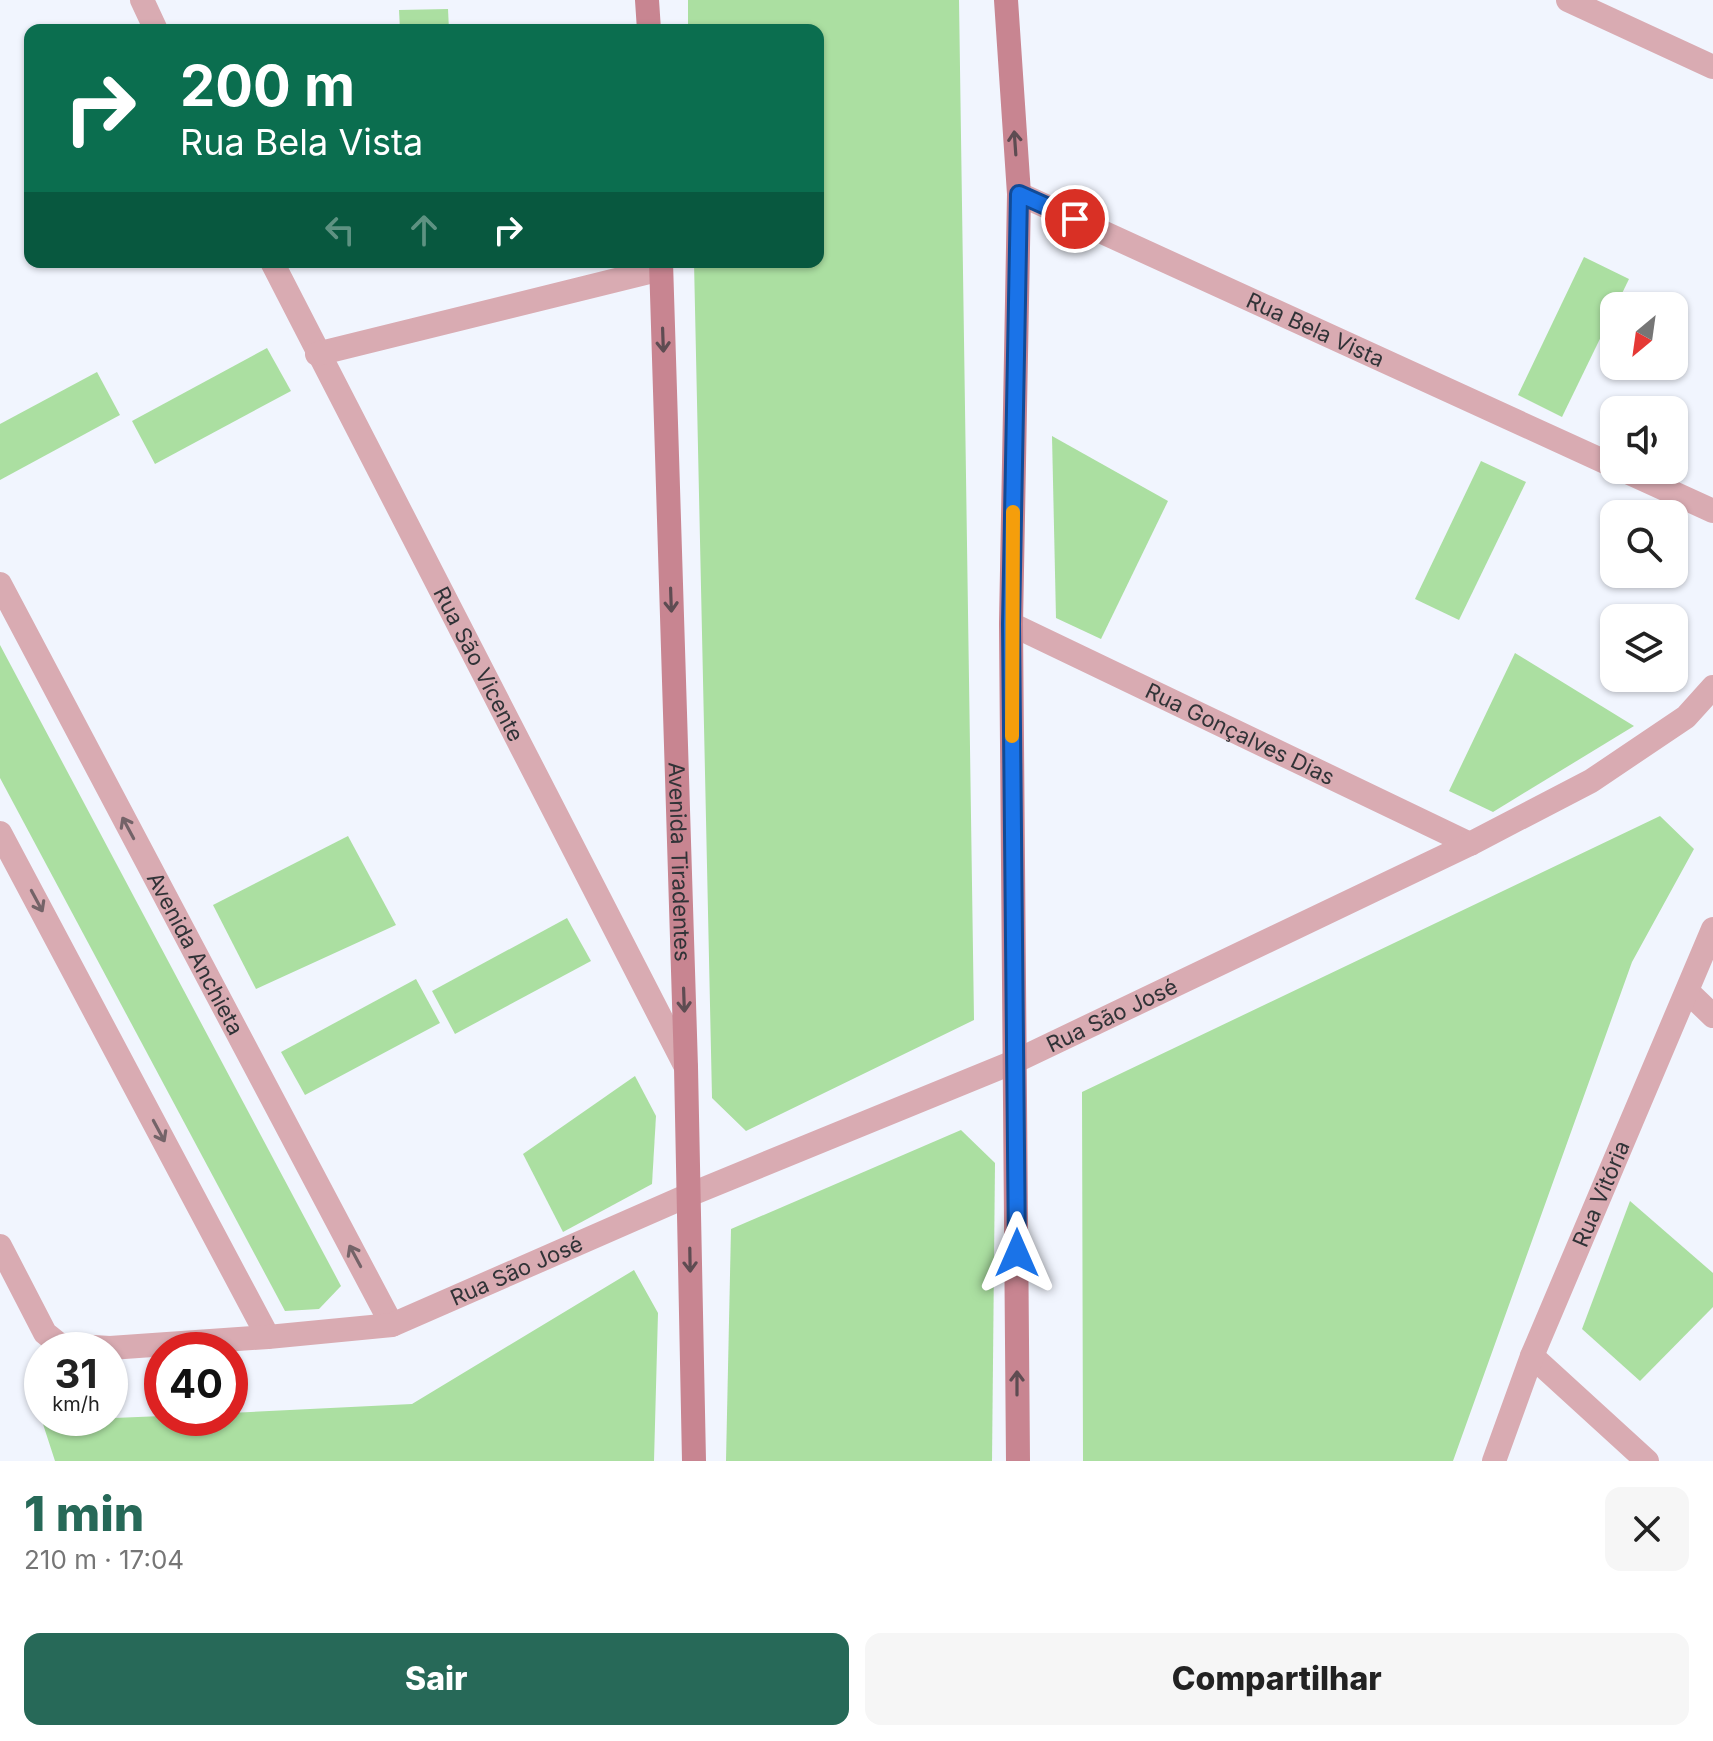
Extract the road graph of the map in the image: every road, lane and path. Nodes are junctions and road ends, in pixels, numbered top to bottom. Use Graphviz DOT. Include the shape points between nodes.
graph roads {
  1 [pos="142,0"];
  2 [pos="647,0"];
  3 [pos="1006,0"];
  4 [pos="1568,0"];
  5 [pos="153,24"];
  6 [pos="649,24"];
  7 [pos="1713,67"];
  8 [pos="1019,194"];
  9 [pos="275,268"];
  10 [pos="653,268"];
  11 [pos="661,268"];
  12 [pos="317,354"];
  13 [pos="1600,460"];
  14 [pos="1654,484"];
  15 [pos="1713,511"];
  16 [pos="0,584"];
  17 [pos="1011,624"];
  18 [pos="1713,687"];
  19 [pos="0,833"];
  20 [pos="1470,844"];
  21 [pos="1713,929"];
  22 [pos="1688,992"];
  23 [pos="1713,1016"];
  24 [pos="1016,1061"];
  25 [pos="686,1067"];
  26 [pos="689,1195"];
  27 [pos="0,1246"];
  28 [pos="392,1325"];
  29 [pos="268,1337"];
  30 [pos="1532,1356"];
  31 [pos="694,1461"];
  32 [pos="1018,1461"];
  33 [pos="1494,1461"];
  34 [pos="1647,1461"];
  1 -- 5 [label="street"];
  2 -- 6 [label="street"];
  8 -- 3 [label="street, one-way"];
  4 -- 7 [label="street"];
  8 -- 13 [label="street, Rua Bela Vista"];
  8 -- 17 [label="street"];
  9 -- 12 [label="street, Rua São Vicente"];
  10 -- 12 [label="street"];
  11 -- 25 [label="street, Avenida Tiradentes, one-way"];
  12 -- 25 [label="street, Rua São Vicente"];
  14 -- 15 [label="street"];
  28 -- 16 [label="street, Avenida Anchieta, one-way"];
  17 -- 20 [label="street, Rua Gonçalves Dias"];
  17 -- 24 [label="street"];
  18 -- 20 [label="street, Rua São José" via="1686,717 1615,766"];
  19 -- 29 [label="street, one-way"];
  20 -- 24 [label="street, Rua São José"];
  21 -- 22 [label="street, Rua Vitória"];
  22 -- 23 [label="street"];
  22 -- 30 [label="street, Rua Vitória"];
  24 -- 26 [label="street, Rua São José"];
  32 -- 24 [label="street, one-way"];
  25 -- 26 [label="street, Avenida Tiradentes"];
  26 -- 28 [label="street, Rua São José"];
  26 -- 31 [label="street, Avenida Tiradentes, one-way"];
  27 -- 29 [label="street, Rua São José" via="54,1343 90,1349"];
  28 -- 29 [label="street, Rua São José"];
  30 -- 33 [label="street, Rua Vitória"];
  30 -- 34 [label="street"];
}
